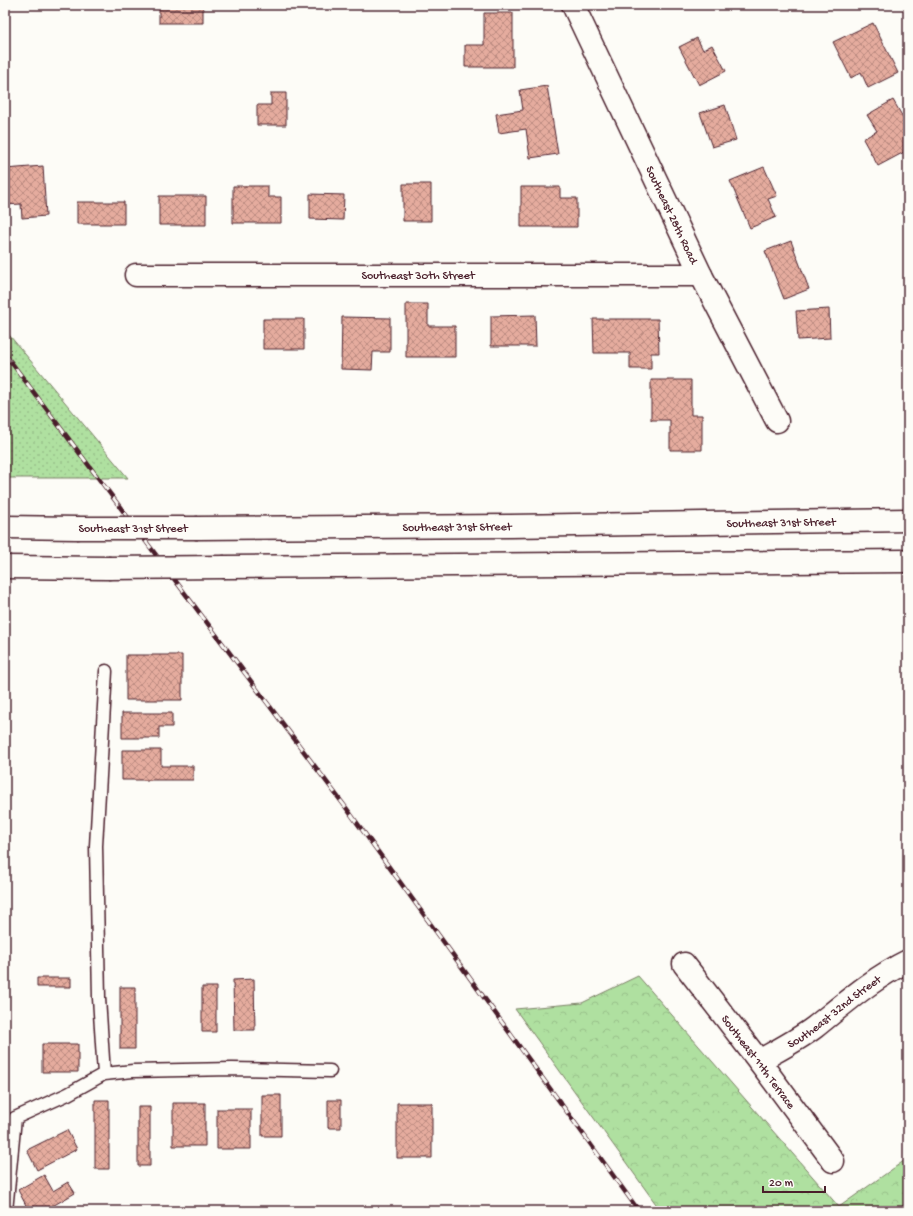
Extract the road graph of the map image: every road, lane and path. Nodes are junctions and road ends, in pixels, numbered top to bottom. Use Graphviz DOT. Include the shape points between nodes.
graph roads {
  1 [pos="573,5"];
  2 [pos="136,275"];
  3 [pos="701,275"];
  4 [pos="778,421"];
  5 [pos="908,520"];
  6 [pos="5,527"];
  7 [pos="908,561"];
  8 [pos="5,567"];
  9 [pos="106,671"];
  10 [pos="908,961"];
  11 [pos="684,964"];
  12 [pos="759,1061"];
  13 [pos="330,1071"];
  14 [pos="104,1074"];
  15 [pos="10,1118"];
  16 [pos="833,1161"];
  17 [pos="6,1211"];
  1 -- 3 [label="main road, Southeast 28th Road"];
  2 -- 3 [label="main road, Southeast 30th Street"];
  3 -- 4 [label="main road, Southeast 28th Road"];
  5 -- 6 [label="main road, Southeast 31st Street, bridge" via="510,526"];
  7 -- 8 [label="main road, bridge"];
  9 -- 14 [label="lane" via="96,846 99,998"];
  10 -- 12 [label="main road, Southeast 32nd Street" via="894,967 847,999 814,1028"];
  11 -- 12 [label="main road, Southeast 11th Terrace"];
  12 -- 16 [label="main road, Southeast 11th Terrace"];
  13 -- 14 [label="lane" via="232,1069"];
  14 -- 15 [label="lane" via="68,1094"];
  15 -- 17 [label="lane"];
}
